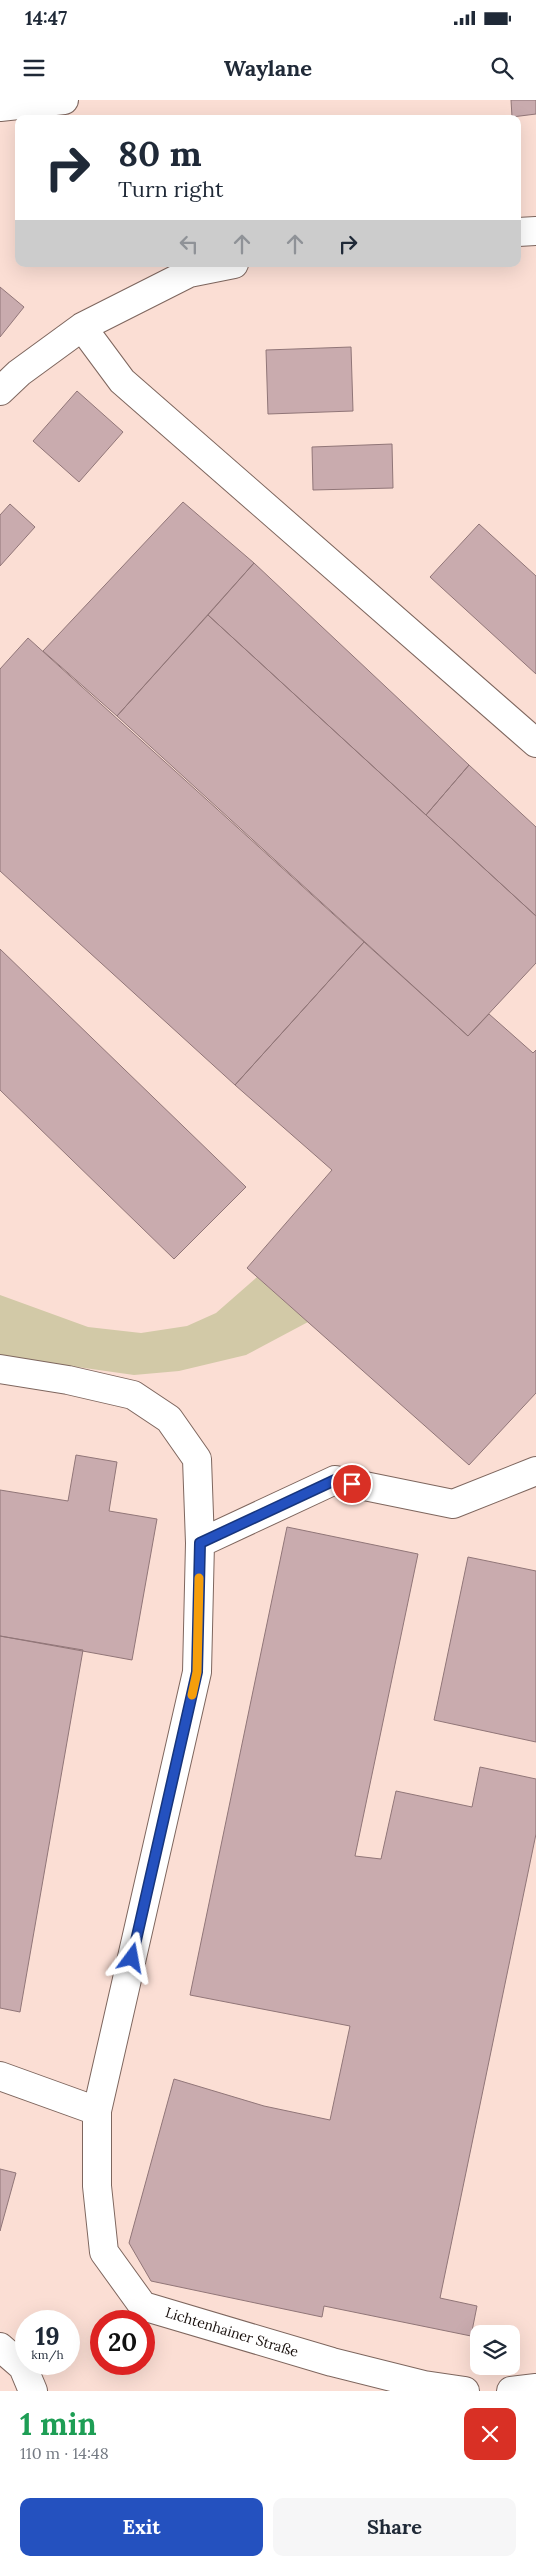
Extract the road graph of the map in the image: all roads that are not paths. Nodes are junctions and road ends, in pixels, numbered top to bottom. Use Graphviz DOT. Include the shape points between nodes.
graph roads {
  1 [pos="64,100"];
  2 [pos="0,107"];
  3 [pos="536,230"];
  4 [pos="521,232"];
  5 [pos="219,267"];
  6 [pos="82,327"];
  7 [pos="0,391"];
  8 [pos="536,742"];
  9 [pos="0,1369"];
  10 [pos="536,1472"];
  11 [pos="200,1543"];
  12 [pos="0,2076"];
  13 [pos="97,2111"];
  14 [pos="0,2347"];
  15 [pos="536,2388"];
  16 [pos="33,2391"];
  17 [pos="465,2391"];
  18 [pos="511,2391"];
  1 -- 2 [label="street"];
  3 -- 4 [label="street"];
  5 -- 6 [label="street" via="189,273"];
  6 -- 7 [label="street"];
  6 -- 8 [label="street" via="122,380"];
  9 -- 11 [label="street, Lichtenhainer Straße" via="133,1395 169,1419 197,1459"];
  10 -- 11 [label="street" via="453,1504 335,1480"];
  11 -- 13 [label="street, Lichtenhainer Straße" via="197,1672"];
  12 -- 13 [label="street"];
  13 -- 17 [label="street, Lichtenhainer Straße" via="97,2186 104,2252 143,2306 332,2362 424,2385"];
  14 -- 16 [label="street" via="23,2367"];
  15 -- 18 [label="street"];
}
